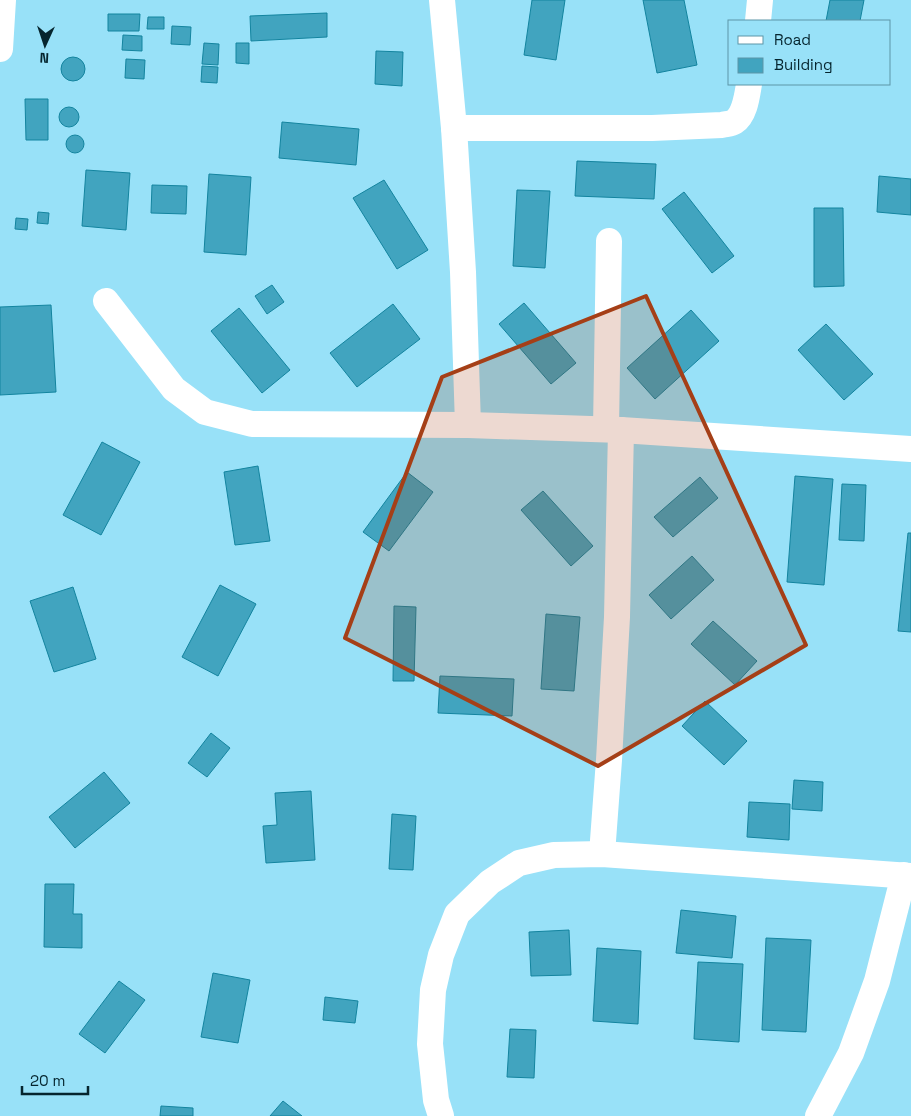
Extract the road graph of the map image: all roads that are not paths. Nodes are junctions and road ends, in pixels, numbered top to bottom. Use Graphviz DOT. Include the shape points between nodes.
graph roads {
  1 [pos="3,0"];
  2 [pos="442,0"];
  3 [pos="760,0"];
  4 [pos="758,20"];
  5 [pos="0,49"];
  6 [pos="749,85"];
  7 [pos="454,128"];
  8 [pos="609,241"];
  9 [pos="106,301"];
  10 [pos="468,425"];
  11 [pos="614,430"];
  12 [pos="911,449"];
  13 [pos="602,854"];
  14 [pos="908,875"];
  15 [pos="440,1116"];
  16 [pos="818,1116"];
  1 -- 5 [label="lane"];
  2 -- 7 [label="lane"];
  3 -- 4 [label="lane"];
  6 -- 7 [label="lane" via="740,117 722,125"];
  7 -- 10 [label="lane"];
  8 -- 11 [label="lane"];
  9 -- 10 [label="lane" via="174,389 205,412 252,424"];
  10 -- 11 [label="lane"];
  11 -- 12 [label="lane"];
  11 -- 13 [label="lane" via="617,617"];
  13 -- 14 [label="lane"];
  13 -- 15 [label="lane" via="554,855 519,863 490,882 457,914 441,955 433,990 430,1044"];
  14 -- 16 [label="lane" via="877,981 851,1053"];
}
